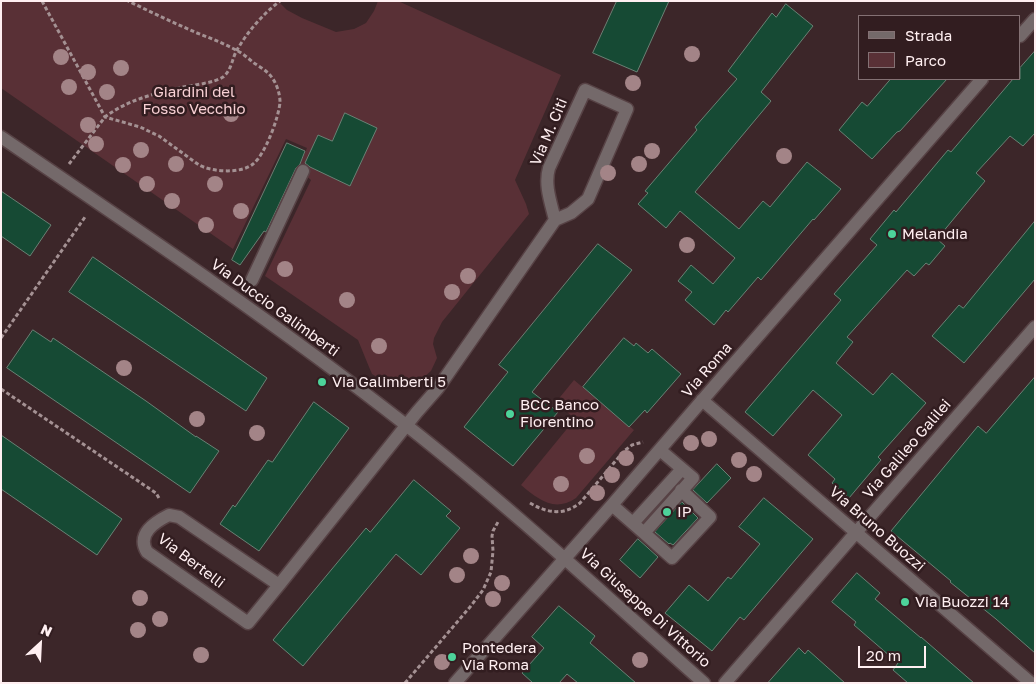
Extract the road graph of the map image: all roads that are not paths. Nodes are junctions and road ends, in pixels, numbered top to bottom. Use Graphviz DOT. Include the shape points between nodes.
graph roads {
  1 [pos="1035,19"];
  2 [pos="1021,35"];
  3 [pos="981,80"];
  4 [pos="1,137"];
  5 [pos="303,171"];
  6 [pos="555,220"];
  7 [pos="252,280"];
  8 [pos="1035,327"];
  9 [pos="702,400"];
  10 [pos="407,426"];
  11 [pos="660,450"];
  12 [pos="682,469"];
  13 [pos="681,490"];
  14 [pos="612,505"];
  15 [pos="632,523"];
  16 [pos="644,533"];
  17 [pos="856,533"];
  18 [pos="564,558"];
  19 [pos="279,585"];
  20 [pos="455,683"];
  21 [pos="704,683"];
  22 [pos="725,683"];
  23 [pos="1031,683"];
  1 -- 2 [label="street"];
  3 -- 9 [label="street, Via Roma"];
  4 -- 10 [label="street, Via Duccio Galimberti" via="238,300"];
  5 -- 7 [label="street"];
  6 -- 6 [label="street, Via M. Citi" via="547,175 585,90 626,109 588,199 571,213"];
  6 -- 10 [label="street, Via M. Citi" via="438,388"];
  8 -- 17 [label="street, Via Galileo Galilei"];
  9 -- 11 [label="street, Via Roma"];
  9 -- 17 [label="street, Via Bruno Buozzi"];
  10 -- 18 [label="street, Via Duccio Galimberti"];
  10 -- 19 [label="street, Via Bertelli"];
  11 -- 12 [label="street"];
  11 -- 14 [label="street, Via Roma"];
  12 -- 13 [label="street" via="693,478"];
  12 -- 15 [label="street"];
  13 -- 16 [label="street"];
  13 -- 16 [label="street" via="710,517 672,558"];
  14 -- 15 [label="street"];
  14 -- 18 [label="street, Via Roma"];
  15 -- 16 [label="street"];
  17 -- 22 [label="street, Via Galileo Galilei"];
  17 -- 23 [label="street, Via Bruno Buozzi"];
  18 -- 20 [label="street, Via Roma"];
  18 -- 21 [label="street, Via Giuseppe Di Vittorio"];
  19 -- 19 [label="street, Via Bertelli" via="179,517 170,515 150,527 146,534 144,545 147,552 248,623"];
}
